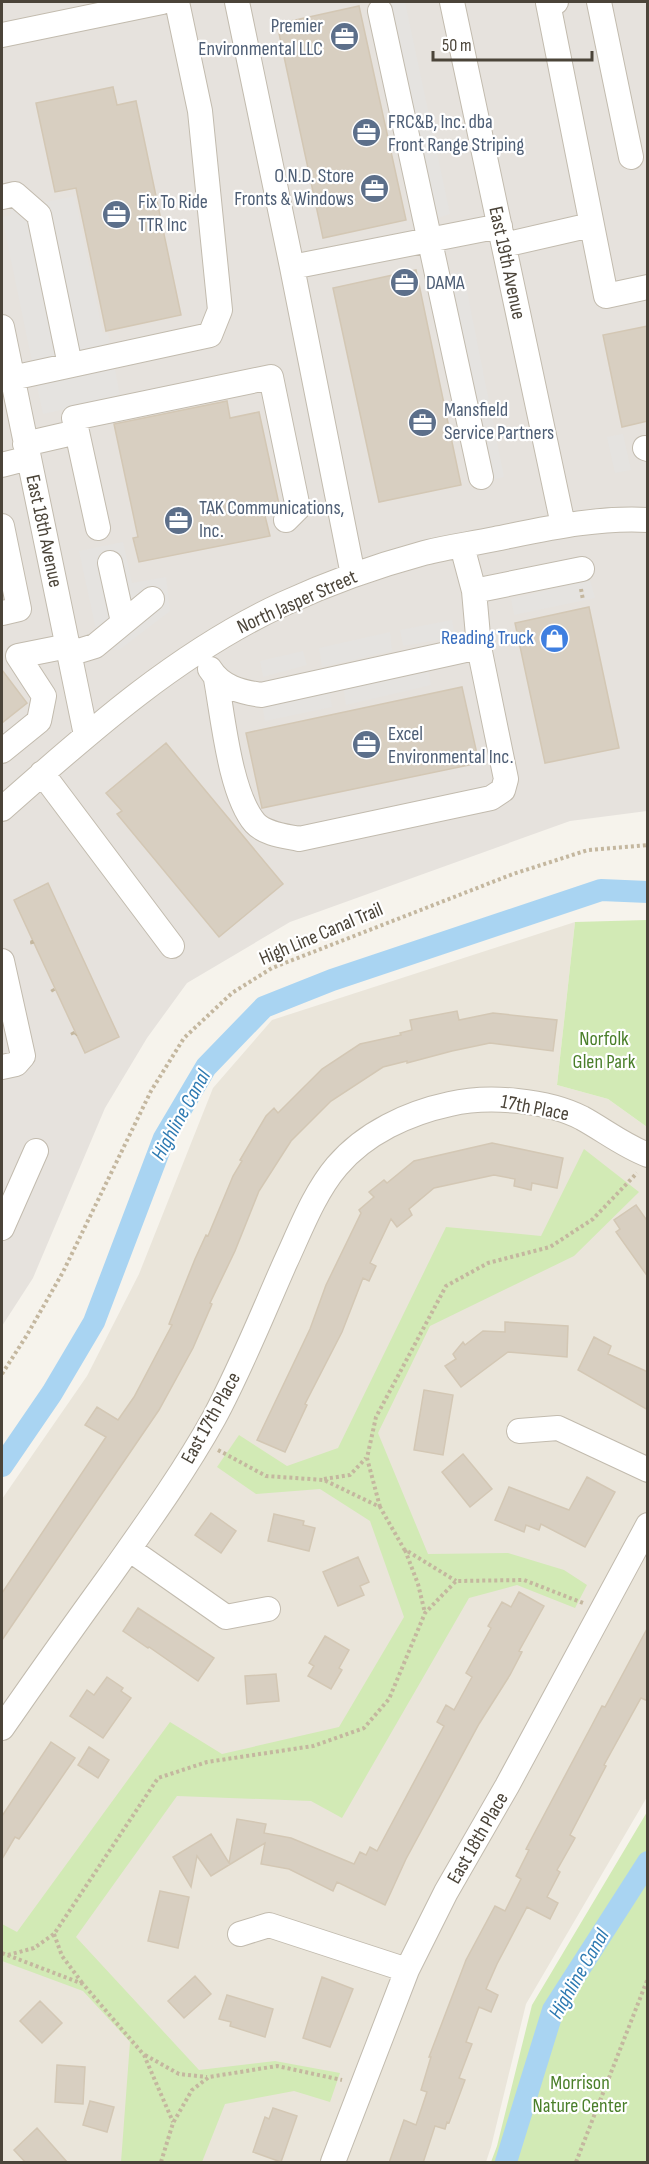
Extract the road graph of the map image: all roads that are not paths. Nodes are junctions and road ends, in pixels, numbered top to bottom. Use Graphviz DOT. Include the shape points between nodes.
graph roads {
  1 [pos="162,2"];
  2 [pos="177,2"];
  3 [pos="237,2"];
  4 [pos="452,2"];
  5 [pos="556,2"];
  6 [pos="599,2"];
  7 [pos="380,11"];
  8 [pos="2,36"];
  9 [pos="631,157"];
  10 [pos="2,197"];
  11 [pos="591,225"];
  12 [pos="502,236"];
  13 [pos="429,239"];
  14 [pos="292,267"];
  15 [pos="648,287"];
  16 [pos="2,327"];
  17 [pos="70,365"];
  18 [pos="12,378"];
  19 [pos="77,432"];
  20 [pos="27,451"];
  21 [pos="2,465"];
  22 [pos="481,477"];
  23 [pos="286,520"];
  24 [pos="648,520"];
  25 [pos="563,525"];
  26 [pos="2,526"];
  27 [pos="98,528"];
  28 [pos="462,546"];
  29 [pos="110,563"];
  30 [pos="582,569"];
  31 [pos="353,575"];
  32 [pos="474,591"];
  33 [pos="152,599"];
  34 [pos="2,613"];
  35 [pos="123,622"];
  36 [pos="479,647"];
  37 [pos="69,650"];
  38 [pos="200,651"];
  39 [pos="216,679"];
  40 [pos="87,735"];
  41 [pos="2,751"];
  42 [pos="42,773"];
  43 [pos="2,809"];
  44 [pos="172,946"];
  45 [pos="2,961"];
  46 [pos="2,1067"];
  47 [pos="413,1115"];
  48 [pos="36,1151"];
  49 [pos="644,1163"];
  50 [pos="2,1228"];
  51 [pos="519,1431"];
  52 [pos="648,1470"];
  53 [pos="648,1525"];
  54 [pos="129,1549"];
  55 [pos="268,1609"];
  56 [pos="2,1728"];
  57 [pos="240,1934"];
  58 [pos="407,1970"];
  59 [pos="333,2163"];
  1 -- 8 [label="street"];
  2 -- 17 [label="street" via="200,111 220,310 210,335"];
  3 -- 14 [label="street"];
  4 -- 12 [label="street, East 19th Avenue"];
  5 -- 11 [label="street" via="548,3"];
  6 -- 9 [label="street"];
  7 -- 13 [label="street"];
  10 -- 17 [label="street" via="15,194 39,215"];
  11 -- 12 [label="street"];
  11 -- 15 [label="street" via="606,296"];
  12 -- 13 [label="street"];
  12 -- 25 [label="street, East 19th Avenue"];
  13 -- 14 [label="street"];
  13 -- 22 [label="street"];
  14 -- 31 [label="street"];
  16 -- 18 [label="street, East 18th Avenue"];
  17 -- 18 [label="street"];
  18 -- 20 [label="street, East 18th Avenue"];
  19 -- 20 [label="street"];
  19 -- 23 [label="street" via="74,418 271,377 298,508"];
  19 -- 27 [label="street"];
  20 -- 21 [label="street"];
  20 -- 37 [label="street, East 18th Avenue"];
  24 -- 25 [label="street, North Jasper Street"];
  25 -- 28 [label="street, North Jasper Street"];
  26 -- 34 [label="street" via="19,609"];
  28 -- 31 [label="street, North Jasper Street"];
  28 -- 32 [label="street"];
  29 -- 35 [label="street"];
  30 -- 32 [label="street"];
  31 -- 38 [label="street, North Jasper Street" via="282,605"];
  32 -- 36 [label="street"];
  33 -- 35 [label="street"];
  35 -- 37 [label="street" via="95,646"];
  36 -- 39 [label="street" via="261,695 240,692"];
  36 -- 39 [label="street" via="506,779 503,790 491,798 299,839 271,833 256,824 244,804 235,778"];
  37 -- 40 [label="street, East 18th Avenue"];
  37 -- 41 [label="street" via="18,656 44,696 39,721"];
  38 -- 39 [label="street"];
  38 -- 40 [label="street, North Jasper Street"];
  40 -- 42 [label="street, North Jasper Street"];
  42 -- 43 [label="street, North Jasper Street"];
  42 -- 44 [label="street"];
  45 -- 46 [label="street" via="23,1056 16,1064"];
  47 -- 49 [label="street, 17th Place" via="451,1103 490,1100 552,1107 607,1131"];
  47 -- 54 [label="street, East 17th Place" via="369,1138 327,1181 201,1441"];
  48 -- 50 [label="street"];
  51 -- 52 [label="street" via="558,1428"];
  53 -- 58 [label="street, East 18th Place"];
  54 -- 55 [label="street" via="226,1617"];
  54 -- 56 [label="street, East 17th Place"];
  57 -- 58 [label="street" via="269,1925"];
  58 -- 59 [label="street, East 18th Place"];
}
